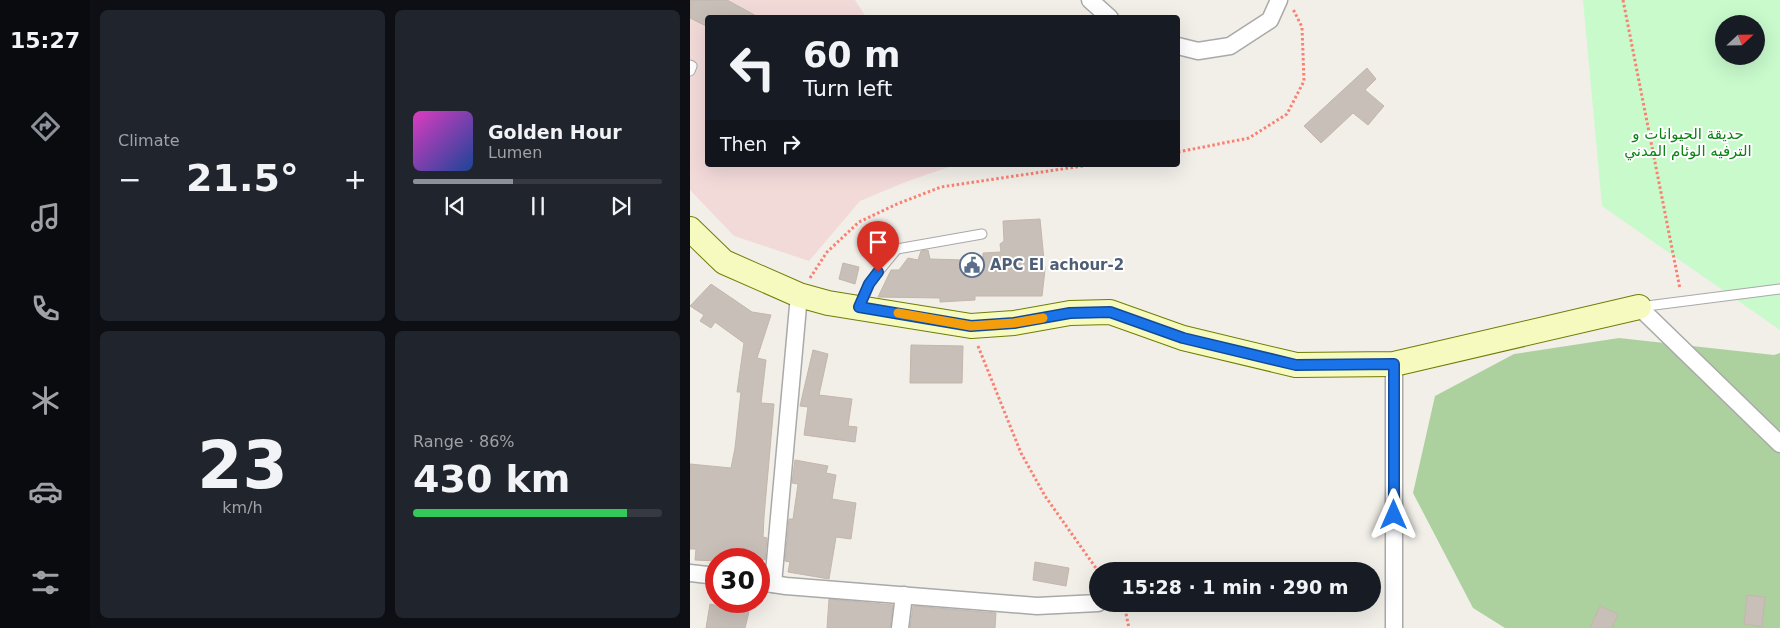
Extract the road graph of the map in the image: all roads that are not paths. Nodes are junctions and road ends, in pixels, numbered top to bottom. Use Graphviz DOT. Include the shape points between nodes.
graph roads {
  1 [pos="1090,0"];
  2 [pos="1286,3"];
  3 [pos="1107,15"];
  4 [pos="1180,46"];
  5 [pos="690,65"];
  6 [pos="690,71"];
  7 [pos="690,230"];
  8 [pos="982,234"];
  9 [pos="1780,288"];
  10 [pos="799,295"];
  11 [pos="859,307"];
  12 [pos="1639,307"];
  13 [pos="1394,364"];
  14 [pos="1780,444"];
  15 [pos="770,548"];
  16 [pos="690,574"];
  17 [pos="705,575"];
  18 [pos="770,583"];
  19 [pos="904,595"];
  20 [pos="1089,603"];
  21 [pos="900,628"];
  22 [pos="1394,628"];
  1 -- 3 [label="street"];
  2 -- 4 [label="street" via="1270,20 1230,46 1198,51"];
  5 -- 6 [label="lane"];
  7 -- 10 [label="street" via="724,262"];
  8 -- 11 [label="lane" via="897,249 869,284"];
  9 -- 12 [label="lane"];
  10 -- 11 [label="street"];
  10 -- 15 [label="street"];
  11 -- 13 [label="street" via="971,326 1014,323 1070,313 1110,312 1183,338 1296,365"];
  12 -- 13 [label="street"];
  12 -- 14 [label="street"];
  13 -- 22 [label="street"];
  16 -- 17 [label="street"];
  18 -- 19 [label="street"];
  19 -- 20 [label="street" via="1038,606"];
  19 -- 21 [label="street"];
}
